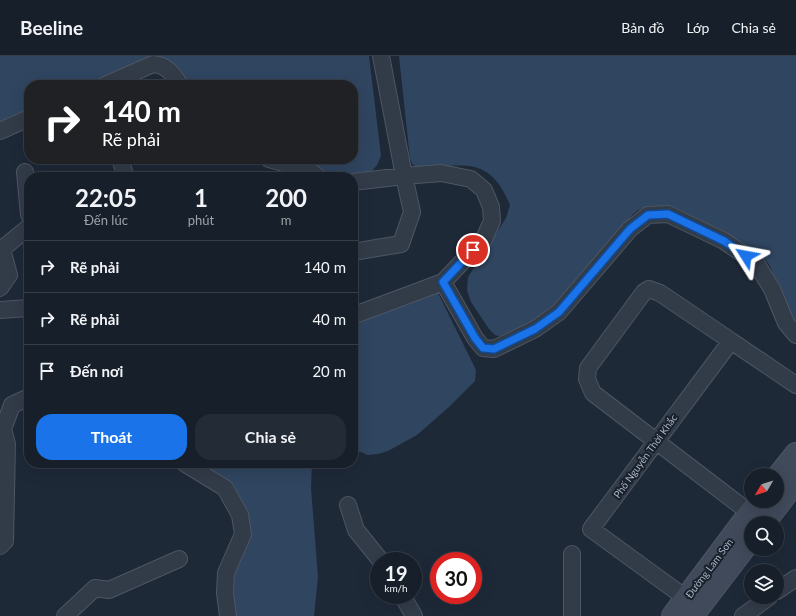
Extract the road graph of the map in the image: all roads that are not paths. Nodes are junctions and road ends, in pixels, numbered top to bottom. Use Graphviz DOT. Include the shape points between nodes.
graph roads {
  1 [pos="381,56"];
  2 [pos="116,80"];
  3 [pos="177,80"];
  4 [pos="24,120"];
  5 [pos="0,131"];
  6 [pos="287,164"];
  7 [pos="312,172"];
  8 [pos="404,176"];
  9 [pos="358,181"];
  10 [pos="24,232"];
  11 [pos="358,251"];
  12 [pos="443,282"];
  13 [pos="0,288"];
  14 [pos="24,308"];
  15 [pos="0,310"];
  16 [pos="358,313"];
  17 [pos="796,335"];
  18 [pos="731,341"];
  19 [pos="796,385"];
  20 [pos="24,399"];
  21 [pos="1,429"];
  22 [pos="656,441"];
  23 [pos="796,454"];
  24 [pos="192,468"];
  25 [pos="784,469"];
  26 [pos="796,481"];
  27 [pos="348,506"];
  28 [pos="757,512"];
  29 [pos="0,546"];
  30 [pos="744,547"];
  31 [pos="374,552"];
  32 [pos="572,554"];
  33 [pos="179,559"];
  34 [pos="796,578"];
  35 [pos="784,587"];
  36 [pos="407,604"];
  37 [pos="759,604"];
  38 [pos="692,607"];
  39 [pos="65,616"];
  40 [pos="228,616"];
  41 [pos="414,616"];
  42 [pos="572,616"];
  43 [pos="673,616"];
  44 [pos="743,616"];
  1 -- 8 [label="street"];
  2 -- 3 [label="street" via="153,64 161,64 170,70"];
  4 -- 5 [label="street"];
  6 -- 7 [label="street"];
  8 -- 9 [label="street"];
  8 -- 11 [label="street" via="412,212 401,244"];
  8 -- 12 [label="street" via="441,174 471,179 484,190 491,206 492,221 484,239"];
  10 -- 13 [label="street" via="2,249 9,275"];
  12 -- 16 [label="street"];
  12 -- 17 [label="street" via="475,338 483,348 494,349 535,329 559,312 630,229 648,215 668,214 724,241 756,263 772,288 786,323"];
  14 -- 15 [label="street"];
  18 -- 19 [label="street"];
  18 -- 22 [label="street, Phố Nguyễn Thời Khắc"];
  18 -- 22 [label="street" via="660,294 649,289 644,292 588,368 587,378 593,393"];
  20 -- 21 [label="street" via="12,405"];
  21 -- 29 [label="street" via="7,444 5,541"];
  22 -- 28 [label="street"];
  22 -- 38 [label="street, Phố Nguyễn Thời Khắc" via="592,529"];
  23 -- 25 [label="main road"];
  24 -- 40 [label="street" via="225,488 240,515 243,534 226,573"];
  26 -- 28 [label="main road, Đường Lam Sơn"];
  27 -- 31 [label="street" via="356,530"];
  28 -- 38 [label="main road, Đường Lam Sơn"];
  30 -- 38 [label="main road, Đường Lam Sơn"];
  32 -- 42 [label="street"];
  33 -- 39 [label="street" via="109,590 95,588"];
  34 -- 35 [label="street"];
  36 -- 41 [label="street"];
  37 -- 44 [label="street"];
  38 -- 43 [label="main road, Đường Lam Sơn"];
}
